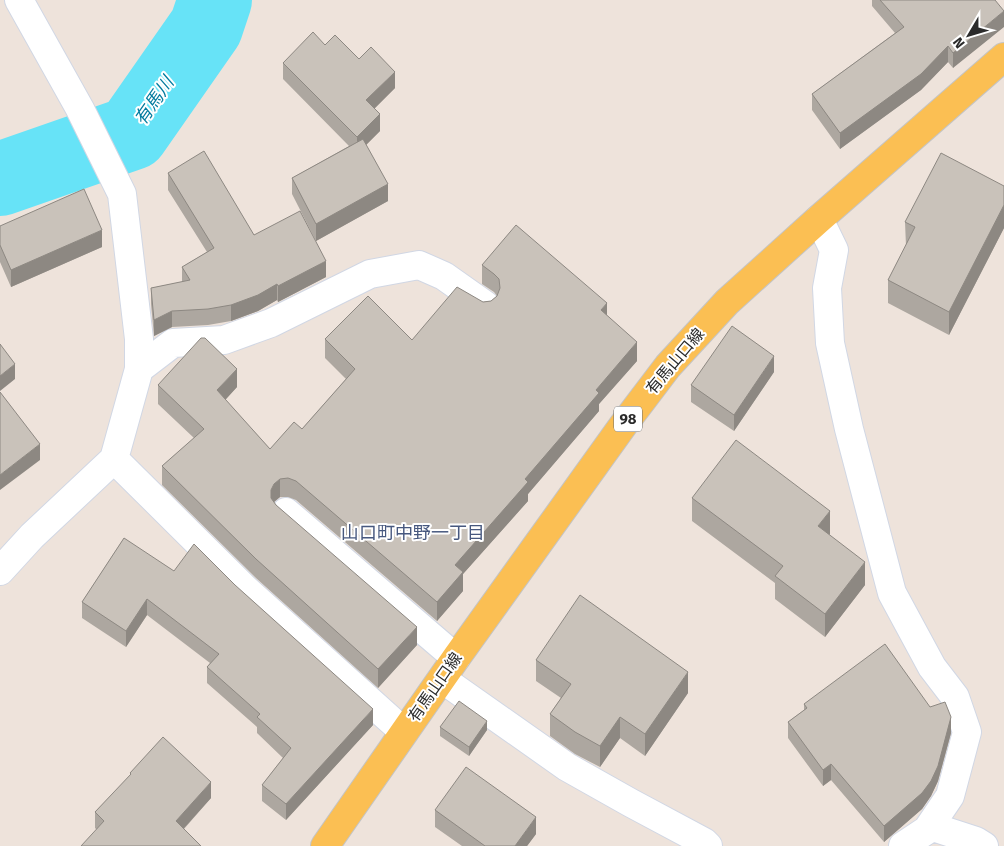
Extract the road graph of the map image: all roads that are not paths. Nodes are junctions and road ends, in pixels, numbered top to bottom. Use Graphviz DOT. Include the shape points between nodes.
graph roads {
  1 [pos="19,0"];
  2 [pos="1004,57"];
  3 [pos="819,218"];
  4 [pos="485,305"];
  5 [pos="139,369"];
  6 [pos="114,459"];
  7 [pos="286,512"];
  8 [pos="0,571"];
  9 [pos="449,668"];
  10 [pos="404,732"];
  11 [pos="930,826"];
  12 [pos="325,846"];
  13 [pos="708,846"];
  14 [pos="904,846"];
  15 [pos="984,846"];
  1 -- 5 [label="street" via="122,194 139,339"];
  2 -- 3 [label="main road, 有馬山口線 / 98"];
  3 -- 9 [label="main road, 有馬山口線 / 98" via="727,302 668,366"];
  3 -- 11 [label="street" via="834,250 827,288 830,343 892,592 932,667 955,697 967,732 950,796"];
  4 -- 5 [label="street" via="444,276 419,266 370,274 271,324 224,340 173,343"];
  5 -- 6 [label="street"];
  6 -- 8 [label="street" via="32,536"];
  6 -- 10 [label="street" via="244,589"];
  7 -- 9 [label="street"];
  9 -- 10 [label="main road, 有馬山口線 / 98"];
  9 -- 13 [label="street" via="567,766"];
  10 -- 12 [label="main road, 有馬山口線 / 98"];
  11 -- 14 [label="street"];
  11 -- 15 [label="street"];
}
